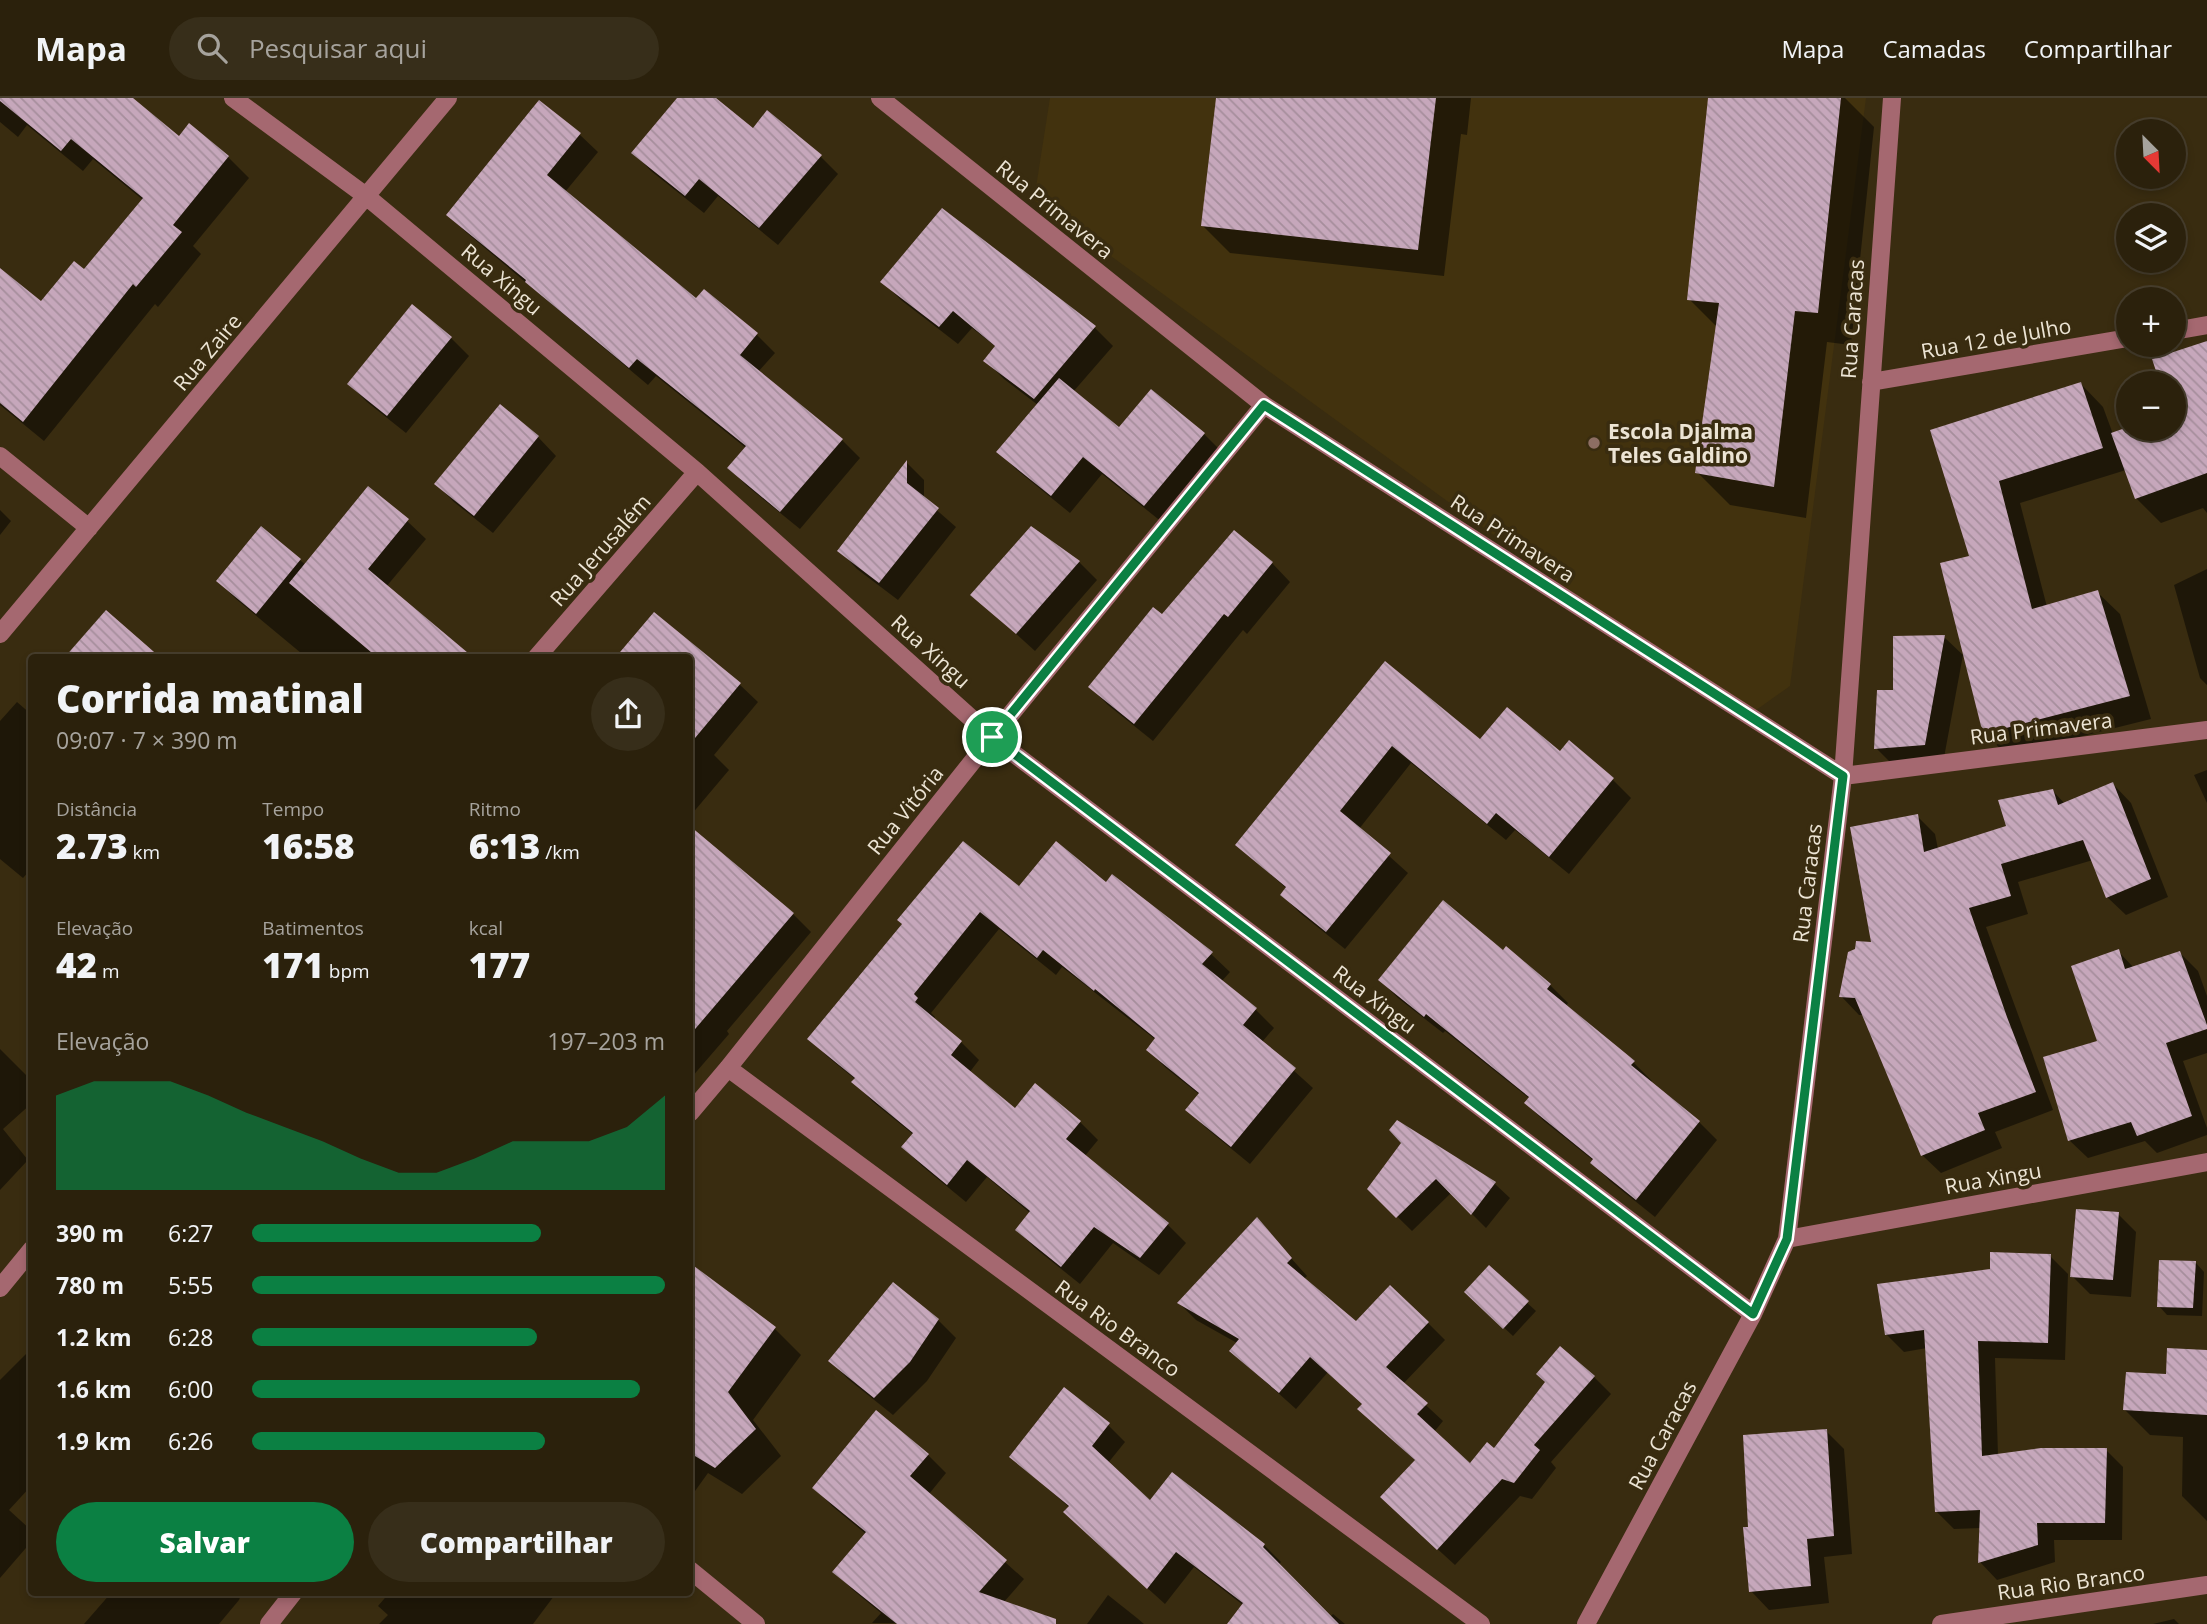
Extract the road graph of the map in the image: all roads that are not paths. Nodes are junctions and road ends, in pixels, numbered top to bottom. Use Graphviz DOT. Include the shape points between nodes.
graph roads {
  1 [pos="233,98"];
  2 [pos="448,98"];
  3 [pos="880,98"];
  4 [pos="1892,98"];
  5 [pos="366,196"];
  6 [pos="2207,325"];
  7 [pos="2186,329"];
  8 [pos="2116,340"];
  9 [pos="1871,382"];
  10 [pos="1264,405"];
  11 [pos="0,456"];
  12 [pos="697,472"];
  13 [pos="89,528"];
  14 [pos="0,634"];
  15 [pos="539,654"];
  16 [pos="2207,730"];
  17 [pos="992,737"];
  18 [pos="1843,776"];
  19 [pos="728,1068"];
  20 [pos="693,1109"];
  21 [pos="2207,1162"];
  22 [pos="1787,1239"];
  23 [pos="28,1254"];
  24 [pos="0,1288"];
  25 [pos="1753,1314"];
  26 [pos="693,1572"];
  27 [pos="2207,1586"];
  28 [pos="291,1596"];
  29 [pos="269,1624"];
  30 [pos="756,1624"];
  31 [pos="1481,1624"];
  32 [pos="1586,1624"];
  33 [pos="1941,1624"];
  1 -- 5 [label="street, Rua Xingu"];
  2 -- 5 [label="street, Rua Zaire"];
  3 -- 10 [label="street, Rua Primavera"];
  4 -- 9 [label="street, Rua Caracas"];
  5 -- 12 [label="street, Rua Xingu"];
  5 -- 13 [label="street, Rua Zaire"];
  6 -- 7 [label="street"];
  8 -- 9 [label="street, Rua 12 de Julho"];
  9 -- 18 [label="street, Rua Caracas"];
  10 -- 17 [label="street, Rua Vitória"];
  10 -- 18 [label="street, Rua Primavera"];
  11 -- 13 [label="street"];
  12 -- 15 [label="street, Rua Jerusalém"];
  12 -- 17 [label="street, Rua Xingu"];
  13 -- 14 [label="street, Rua Zaire"];
  16 -- 18 [label="street, Rua Primavera"];
  17 -- 19 [label="street, Rua Vitória"];
  17 -- 25 [label="street, Rua Xingu"];
  18 -- 22 [label="street, Rua Caracas"];
  19 -- 20 [label="street, Rua Vitória"];
  19 -- 31 [label="street, Rua Rio Branco"];
  21 -- 22 [label="street, Rua Xingu"];
  22 -- 25 [label="street, Rua Caracas"];
  23 -- 24 [label="street"];
  25 -- 32 [label="street, Rua Caracas"];
  26 -- 30 [label="street"];
  27 -- 33 [label="street, Rua Rio Branco"];
  28 -- 29 [label="street"];
}
